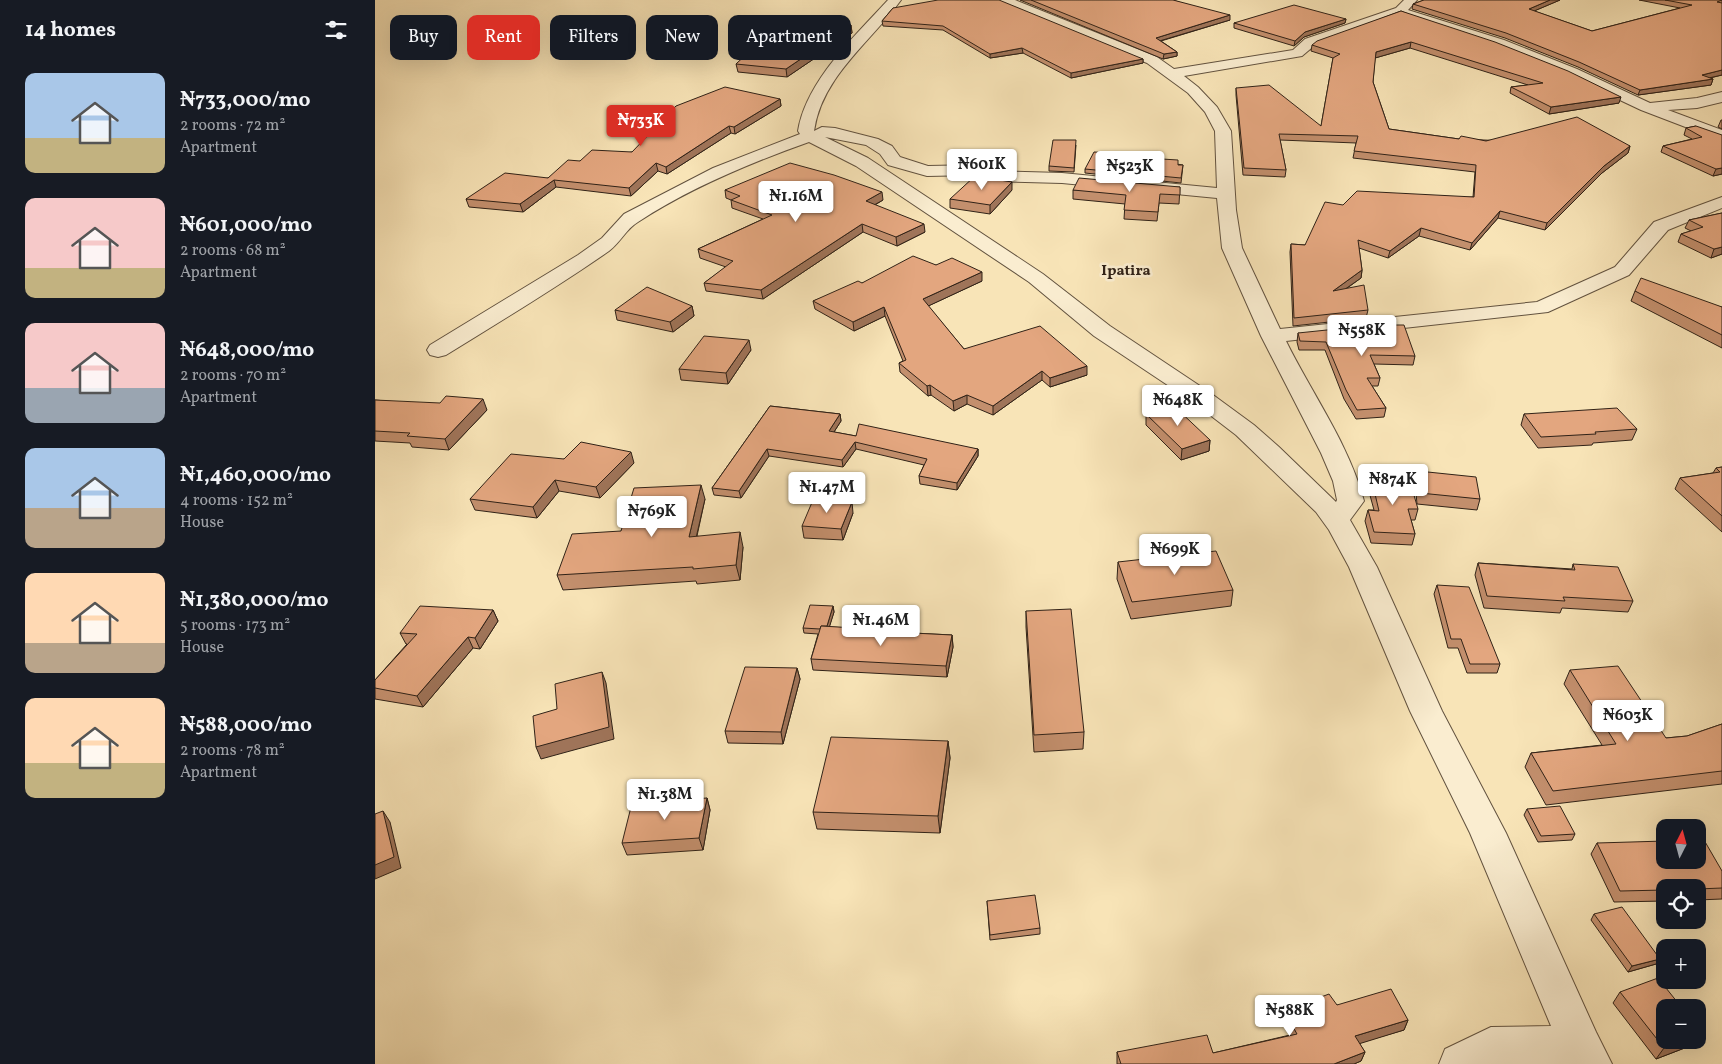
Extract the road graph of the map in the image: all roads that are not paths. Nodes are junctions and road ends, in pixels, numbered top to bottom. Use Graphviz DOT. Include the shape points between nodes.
graph roads {
  1 [pos="895,0"];
  2 [pos="1004,0"];
  3 [pos="1411,0"];
  4 [pos="1400,11"];
  5 [pos="1172,74"];
  6 [pos="1722,97"];
  7 [pos="1646,107"];
  8 [pos="808,133"];
  9 [pos="1722,136"];
  10 [pos="1226,194"];
  11 [pos="1722,202"];
  12 [pos="1272,336"];
  13 [pos="438,350"];
  14 [pos="1337,509"];
  15 [pos="1586,1055"];
  16 [pos="1460,1064"];
  1 -- 8 [label="street" via="818,95 808,113"];
  2 -- 5 [label="street" via="1152,60"];
  3 -- 4 [label="street"];
  4 -- 5 [label="street" via="1310,42 1297,53"];
  4 -- 7 [label="street" via="1499,43 1572,72"];
  5 -- 10 [label="street" via="1212,110 1223,130"];
  6 -- 7 [label="street" via="1697,103"];
  7 -- 9 [label="street"];
  8 -- 10 [label="street" via="835,133 872,142 886,150 894,161 927,171 977,170 991,176 1052,178"];
  8 -- 13 [label="street" via="713,174 629,220 607,243"];
  8 -- 14 [label="street" via="862,162 1036,278 1102,331 1245,430"];
  10 -- 12 [label="street" via="1232,248"];
  11 -- 12 [label="street" via="1661,226 1622,271 1541,308"];
  12 -- 14 [label="street" via="1346,481"];
  14 -- 15 [label="street" via="1426,711 1488,833"];
  15 -- 16 [label="street" via="1491,1048"];
}
